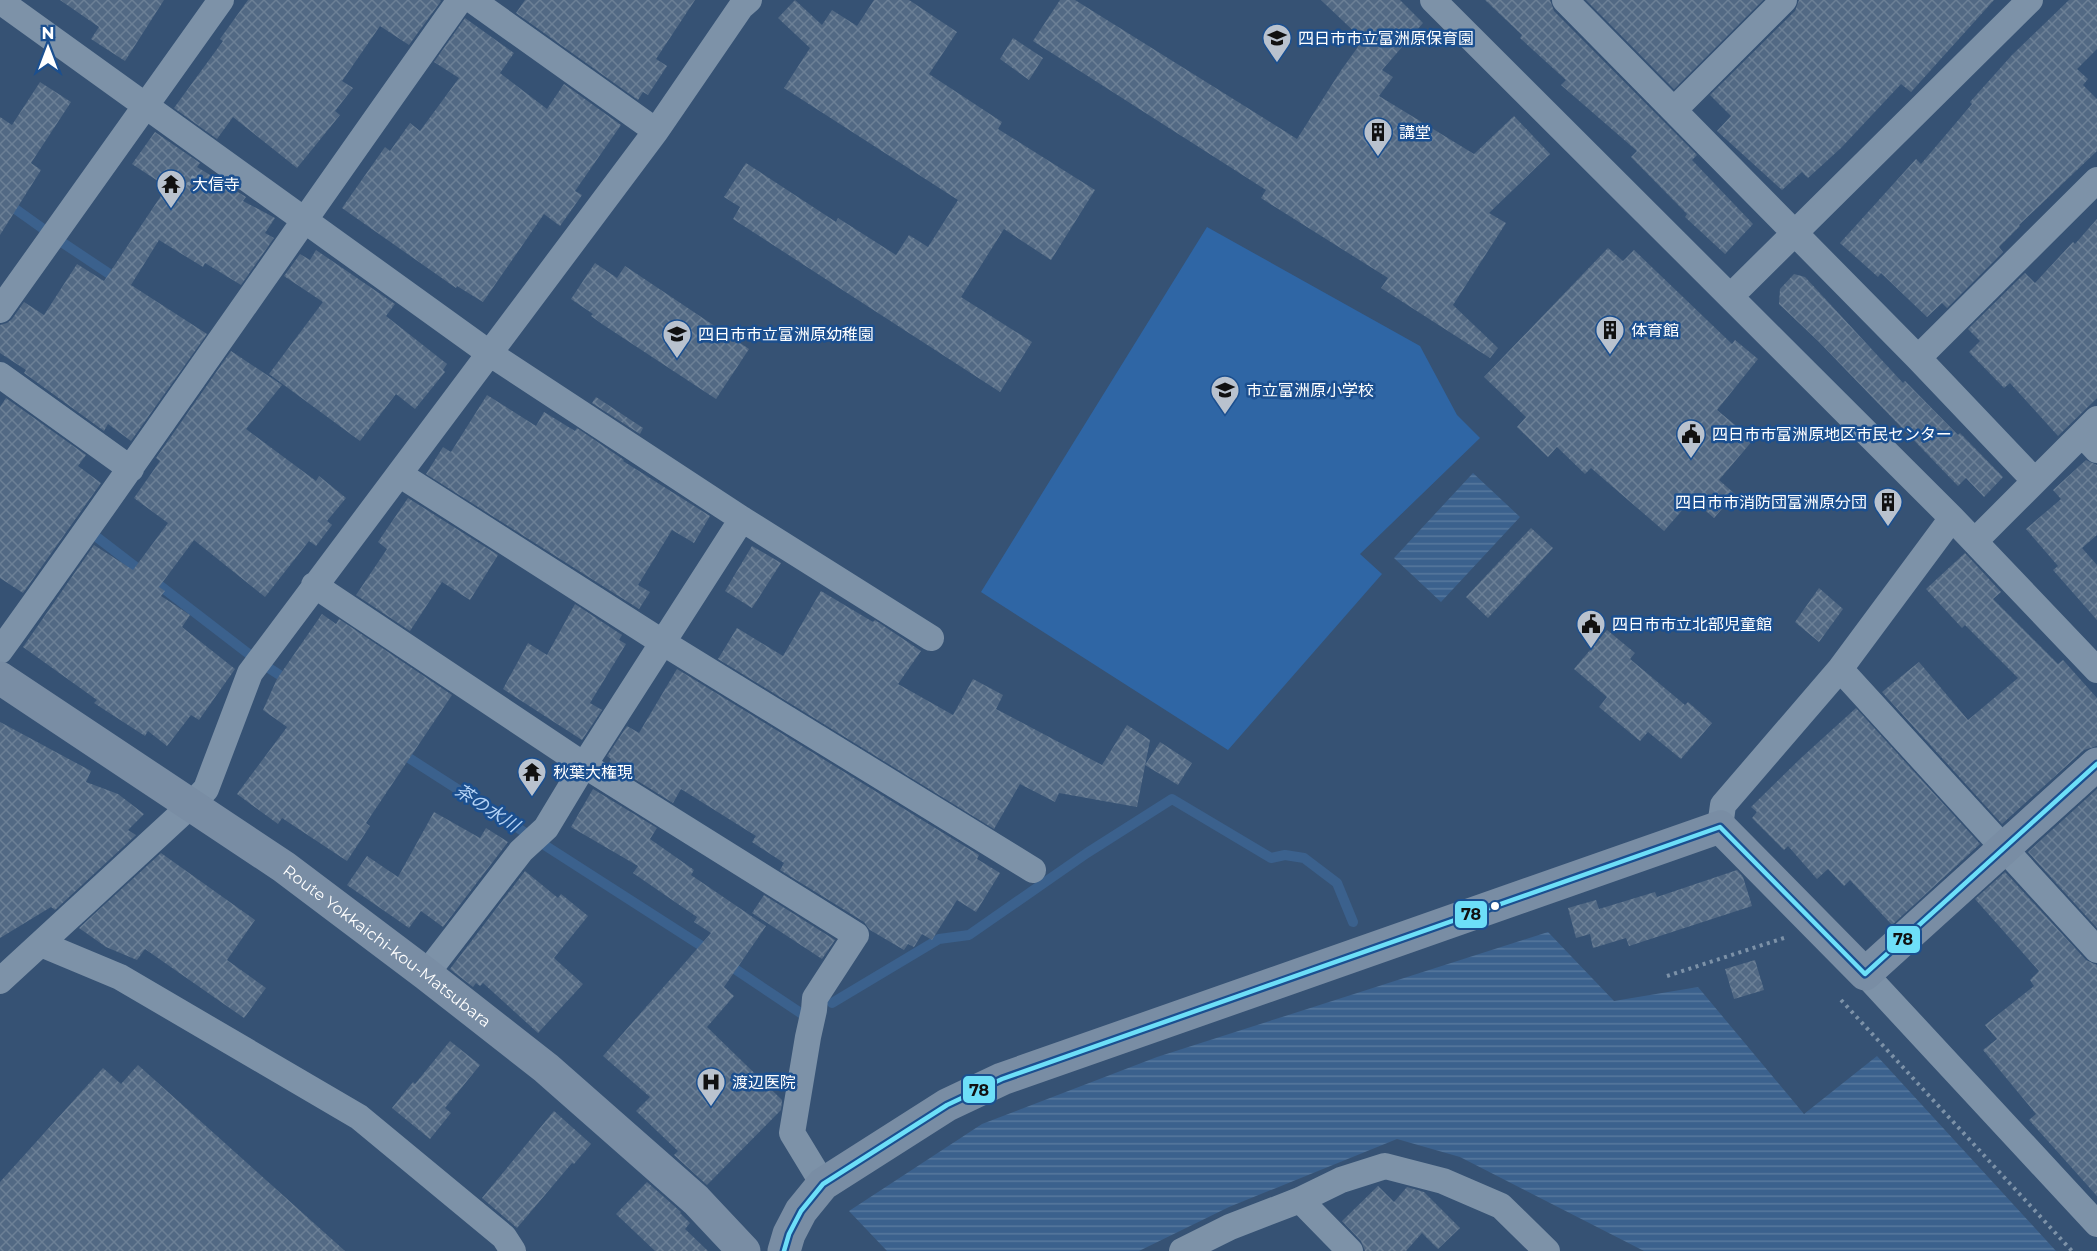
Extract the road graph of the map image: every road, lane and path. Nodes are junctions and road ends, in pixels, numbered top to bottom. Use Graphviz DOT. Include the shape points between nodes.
graph roads {
  1 [pos="221,0"];
  2 [pos="460,0"];
  3 [pos="472,0"];
  4 [pos="1433,0"];
  5 [pos="1565,0"];
  6 [pos="1784,0"];
  7 [pos="2030,0"];
  8 [pos="0,1"];
  9 [pos="744,2"];
  10 [pos="145,105"];
  11 [pos="1674,110"];
  12 [pos="656,131"];
  13 [pos="2097,180"];
  14 [pos="304,219"];
  15 [pos="1796,234"];
  16 [pos="1731,296"];
  17 [pos="0,310"];
  18 [pos="489,353"];
  19 [pos="1918,358"];
  20 [pos="0,375"];
  21 [pos="2092,435"];
  22 [pos="131,469"];
  23 [pos="399,474"];
  24 [pos="2035,481"];
  25 [pos="1952,518"];
  26 [pos="742,519"];
  27 [pos="1975,541"];
  28 [pos="314,585"];
  29 [pos="931,638"];
  30 [pos="662,642"];
  31 [pos="0,651"];
  32 [pos="1840,669"];
  33 [pos="2097,670"];
  34 [pos="0,678"];
  35 [pos="2097,764"];
  36 [pos="584,765"];
  37 [pos="190,806"];
  38 [pos="1720,827"];
  39 [pos="2003,849"];
  40 [pos="1033,870"];
  41 [pos="1813,921"];
  42 [pos="1784,938"];
  43 [pos="41,944"];
  44 [pos="1791,946"];
  45 [pos="2097,951"];
  46 [pos="426,974"];
  47 [pos="1865,974"];
  48 [pos="1667,976"];
  49 [pos="0,981"];
  50 [pos="1839,998"];
  51 [pos="823,1184"];
  52 [pos="1300,1200"];
  53 [pos="2097,1224"];
  54 [pos="513,1251"];
  55 [pos="744,1251"];
  56 [pos="784,1251"];
  57 [pos="1182,1251"];
  58 [pos="1350,1251"];
  59 [pos="1547,1251"];
  60 [pos="2072,1251"];
  1 -- 10 [label="street"];
  2 -- 14 [label="street"];
  3 -- 12 [label="street"];
  4 -- 16 [label="street"];
  5 -- 11 [label="street"];
  6 -- 11 [label="street"];
  7 -- 15 [label="street"];
  8 -- 10 [label="street"];
  9 -- 12 [label="street"];
  10 -- 14 [label="street"];
  10 -- 17 [label="street"];
  11 -- 15 [label="street"];
  12 -- 18 [label="street"];
  13 -- 19 [label="street"];
  14 -- 18 [label="street"];
  14 -- 22 [label="street"];
  15 -- 16 [label="street"];
  15 -- 19 [label="street"];
  16 -- 25 [label="street"];
  18 -- 23 [label="street"];
  18 -- 26 [label="street"];
  19 -- 24 [label="street"];
  20 -- 22 [label="street"];
  21 -- 24 [label="street"];
  22 -- 31 [label="street"];
  23 -- 28 [label="street"];
  23 -- 30 [label="street"];
  24 -- 27 [label="street"];
  25 -- 27 [label="street"];
  25 -- 32 [label="street"];
  26 -- 29 [label="street"];
  26 -- 30 [label="street"];
  27 -- 33 [label="street"];
  28 -- 36 [label="street"];
  28 -- 37 [label="street" via="250,673 206,789"];
  30 -- 36 [label="street"];
  30 -- 40 [label="street"];
  32 -- 38 [label="street" via="1723,805"];
  32 -- 39 [label="street"];
  34 -- 37 [label="main road, Route Yokkaichi-kou-Matsubara"];
  35 -- 39 [label="main road"];
  36 -- 46 [label="street" via="546,828 521,851"];
  36 -- 51 [label="street" via="856,935 815,998 792,1133"];
  37 -- 43 [label="street"];
  37 -- 46 [label="main road, Route Yokkaichi-kou-Matsubara" via="284,867"];
  38 -- 41 [label="main road"];
  38 -- 51 [label="main road" via="1002,1079 947,1105"];
  39 -- 45 [label="street"];
  39 -- 47 [label="main road"];
  41 -- 42 [label="path"];
  41 -- 47 [label="main road"];
  42 -- 44 [label="path"];
  42 -- 48 [label="path"];
  43 -- 49 [label="street"];
  43 -- 54 [label="street" via="120,978 359,1117 504,1237"];
  46 -- 55 [label="main road, Route Yokkaichi-kou-Matsubara" via="546,1068 696,1200"];
  47 -- 53 [label="street"];
  50 -- 60 [label="path"];
  51 -- 56 [label="main road" via="801,1211"];
  52 -- 57 [label="street"];
  52 -- 58 [label="street"];
  52 -- 59 [label="street" via="1341,1180 1385,1166 1443,1181 1501,1206"];
}
